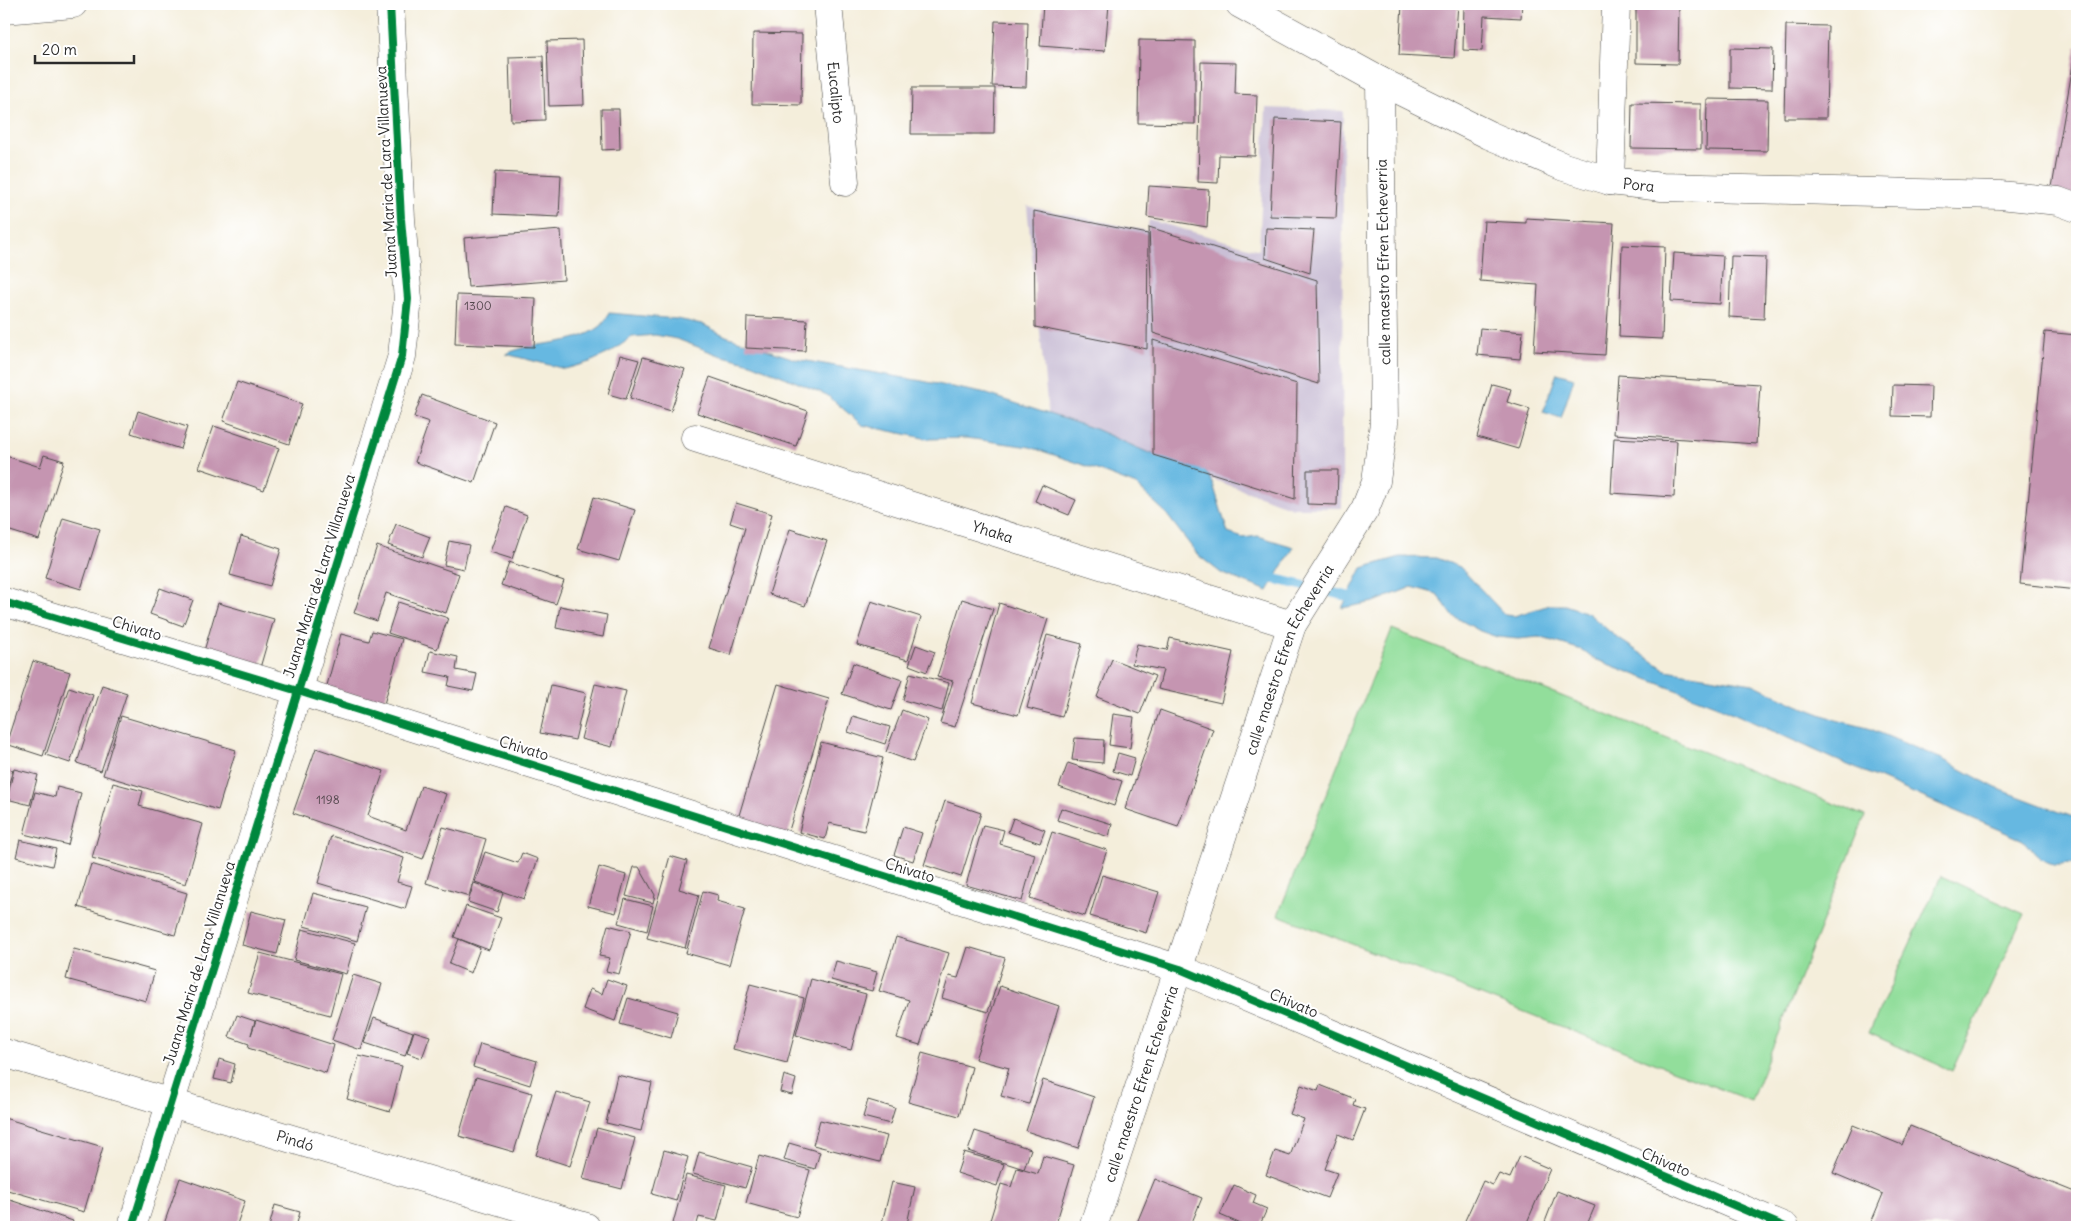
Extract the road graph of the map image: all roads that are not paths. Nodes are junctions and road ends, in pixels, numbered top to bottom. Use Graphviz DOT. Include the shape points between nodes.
graph roads {
  1 [pos="73,4"];
  2 [pos="390,4"];
  3 [pos="828,4"];
  4 [pos="1240,4"];
  5 [pos="1616,4"];
  6 [pos="4,10"];
  7 [pos="1380,81"];
  8 [pos="845,182"];
  9 [pos="1610,182"];
  10 [pos="2077,208"];
  11 [pos="695,438"];
  12 [pos="4,602"];
  13 [pos="1292,625"];
  14 [pos="298,691"];
  15 [pos="1180,969"];
  16 [pos="4,1053"];
  17 [pos="170,1103"];
  18 [pos="132,1227"];
  19 [pos="586,1227"];
  20 [pos="1093,1227"];
  21 [pos="1785,1227"];
  1 -- 6 [label="street"];
  2 -- 14 [label="street, Juana Maria de Lara Villanueva" via="400,219 408,299 402,356"];
  3 -- 8 [label="street, Eucalipto"];
  4 -- 7 [label="street, Pora"];
  5 -- 9 [label="street"];
  7 -- 9 [label="street, Pora" via="1489,135 1564,167"];
  7 -- 13 [label="street, calle maestro Efren Echeverria" via="1384,423 1376,481 1365,509"];
  9 -- 10 [label="street, Pora" via="1662,187 2000,195 2058,201"];
  11 -- 13 [label="street, Yhaka"];
  12 -- 14 [label="street, Chivato"];
  13 -- 15 [label="street, calle maestro Efren Echeverria"];
  14 -- 15 [label="street, Chivato"];
  14 -- 17 [label="street, Juana Maria de Lara Villanueva"];
  15 -- 20 [label="street, calle maestro Efren Echeverria"];
  15 -- 21 [label="street, Chivato"];
  16 -- 17 [label="street, Pindó"];
  17 -- 18 [label="street, Juana Maria de Lara Villanueva"];
  17 -- 19 [label="street, Pindó"];
}
